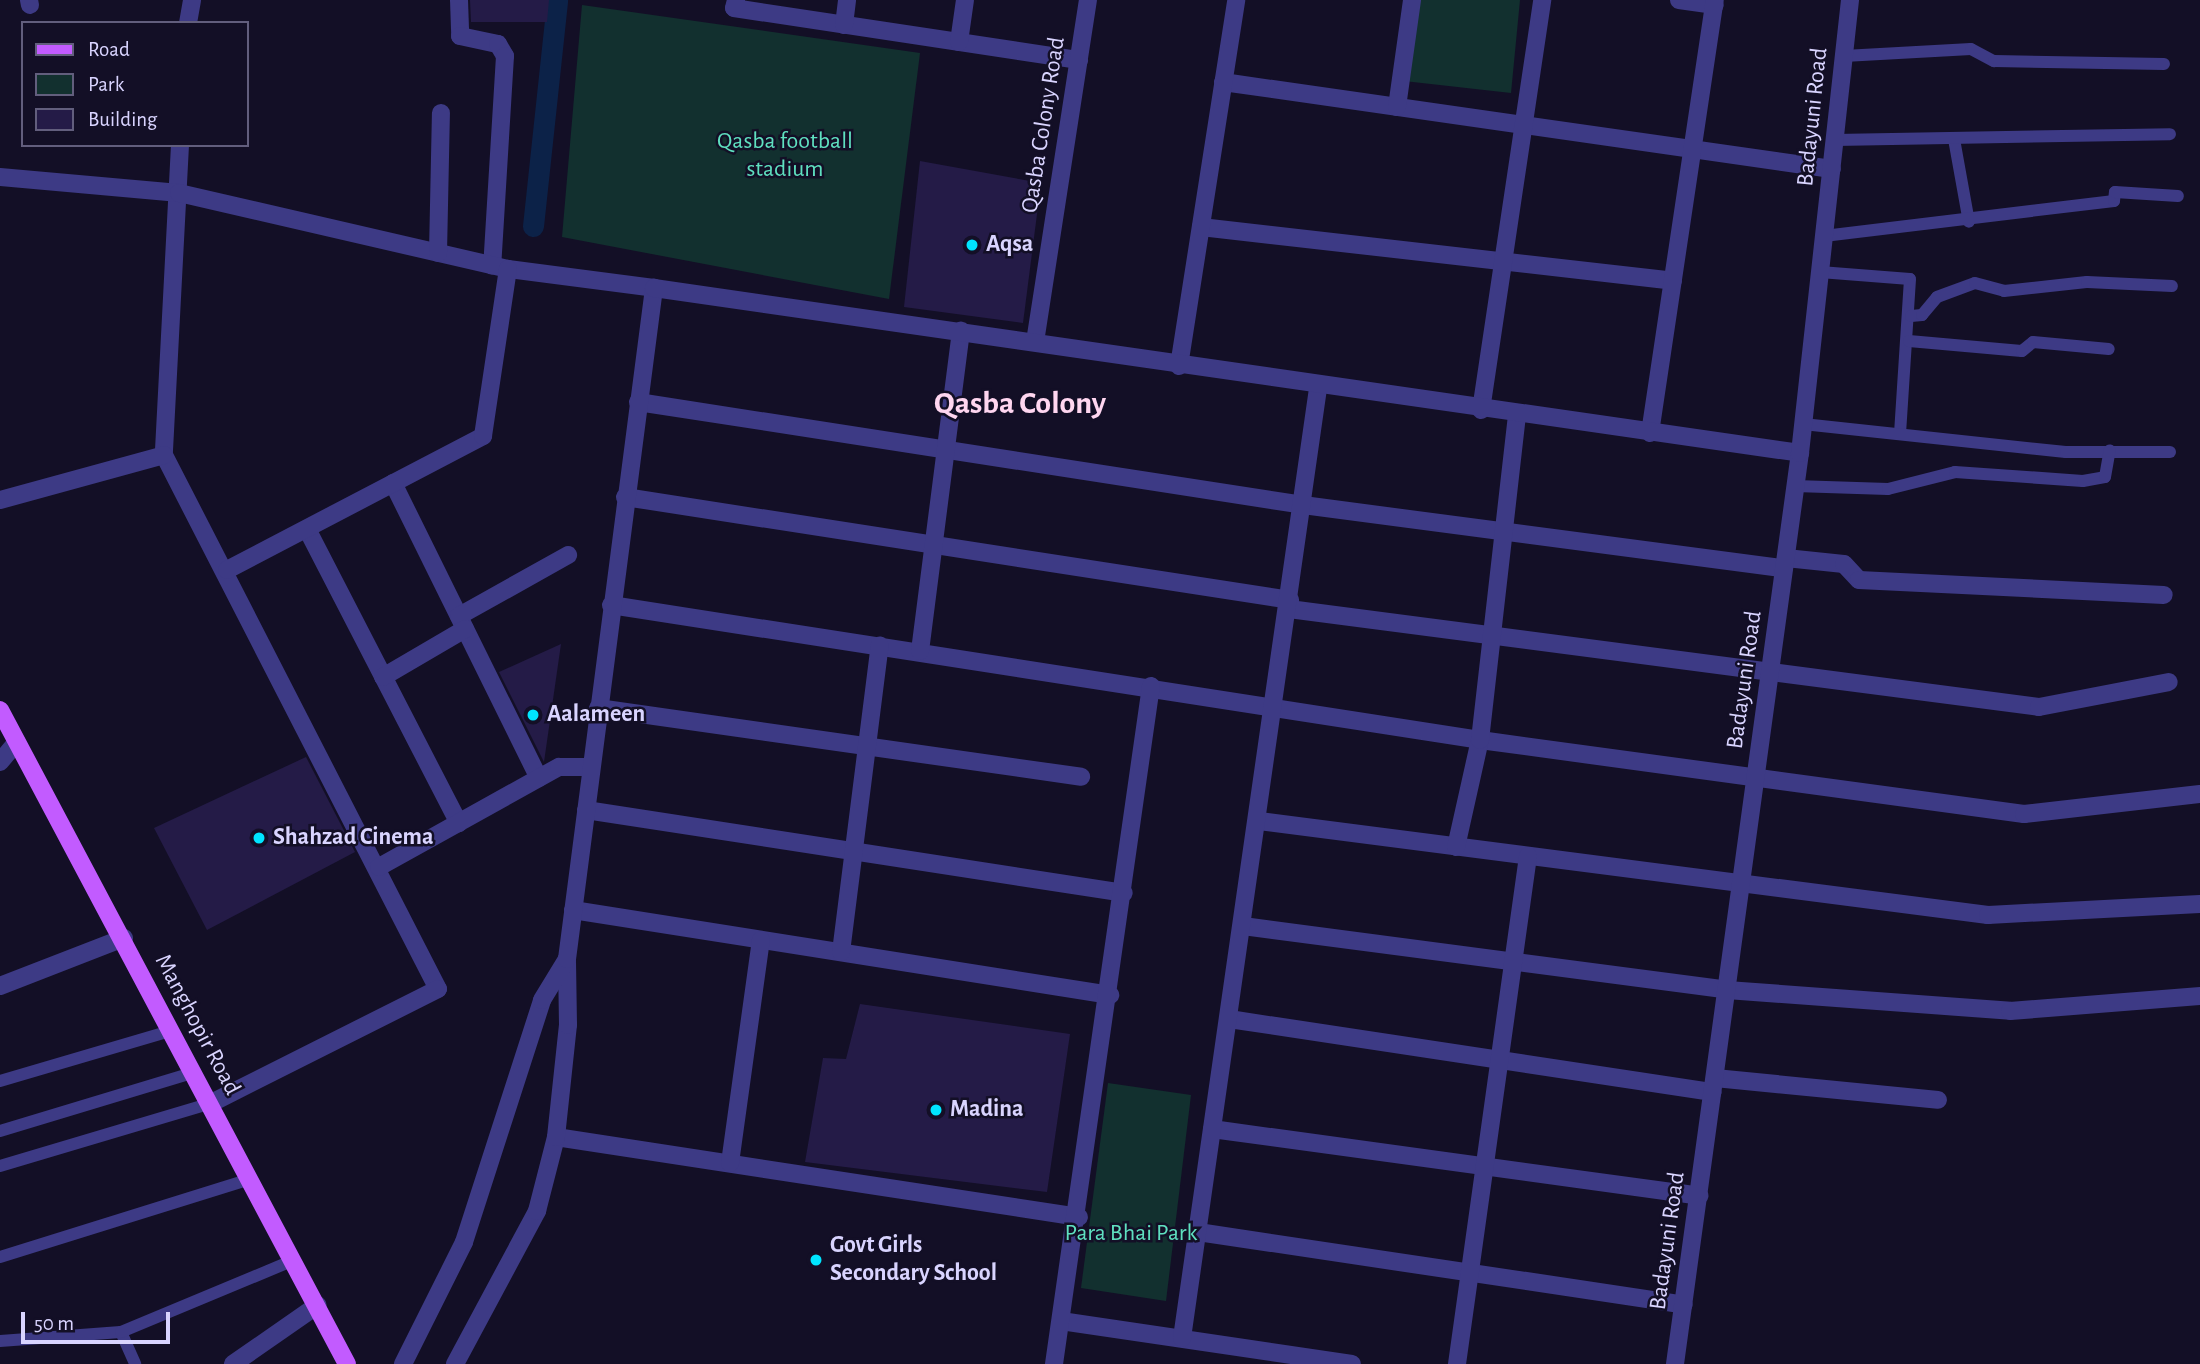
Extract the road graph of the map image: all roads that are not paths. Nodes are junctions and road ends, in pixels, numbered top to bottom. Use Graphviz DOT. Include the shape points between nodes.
graph roads {
  1 [pos="192,0"];
  2 [pos="459,0"];
  3 [pos="736,0"];
  4 [pos="847,0"];
  5 [pos="965,0"];
  6 [pos="1088,0"];
  7 [pos="1236,0"];
  8 [pos="1412,0"];
  9 [pos="1542,0"];
  10 [pos="1679,0"];
  11 [pos="1850,0"];
  12 [pos="1715,2"];
  13 [pos="188,21"];
  14 [pos="844,25"];
  15 [pos="959,42"];
  16 [pos="1844,56"];
  17 [pos="1079,60"];
  18 [pos="2164,64"];
  19 [pos="1223,82"];
  20 [pos="1396,107"];
  21 [pos="441,113"];
  22 [pos="1524,125"];
  23 [pos="2170,134"];
  24 [pos="1954,139"];
  25 [pos="1835,140"];
  26 [pos="180,147"];
  27 [pos="1693,149"];
  28 [pos="1832,169"];
  29 [pos="0,177"];
  30 [pos="178,193"];
  31 [pos="2178,196"];
  32 [pos="1969,222"];
  33 [pos="1200,227"];
  34 [pos="1824,236"];
  35 [pos="438,253"];
  36 [pos="1502,261"];
  37 [pos="500,268"];
  38 [pos="1820,272"];
  39 [pos="1673,281"];
  40 [pos="2172,286"];
  41 [pos="654,288"];
  42 [pos="1911,316"];
  43 [pos="961,331"];
  44 [pos="1909,341"];
  45 [pos="1035,342"];
  46 [pos="2109,349"];
  47 [pos="1179,366"];
  48 [pos="1318,388"];
  49 [pos="638,402"];
  50 [pos="1481,410"];
  51 [pos="1517,415"];
  52 [pos="1803,424"];
  53 [pos="1650,433"];
  54 [pos="1900,434"];
  55 [pos="947,450"];
  56 [pos="2110,450"];
  57 [pos="2170,452"];
  58 [pos="1800,453"];
  59 [pos="164,455"];
  60 [pos="393,483"];
  61 [pos="1795,486"];
  62 [pos="625,497"];
  63 [pos="0,500"];
  64 [pos="1303,505"];
  65 [pos="307,529"];
  66 [pos="1504,530"];
  67 [pos="935,545"];
  68 [pos="568,555"];
  69 [pos="1785,563"];
  70 [pos="227,570"];
  71 [pos="2164,595"];
  72 [pos="1290,604"];
  73 [pos="611,605"];
  74 [pos="462,623"];
  75 [pos="1492,633"];
  76 [pos="880,645"];
  77 [pos="920,651"];
  78 [pos="1770,676"];
  79 [pos="383,677"];
  80 [pos="2169,682"];
  81 [pos="1151,686"];
  82 [pos="1276,707"];
  83 [pos="598,708"];
  84 [pos="0,710"];
  85 [pos="1480,740"];
  86 [pos="17,741"];
  87 [pos="867,746"];
  88 [pos="0,762"];
  89 [pos="591,767"];
  90 [pos="1081,777"];
  91 [pos="539,778"];
  92 [pos="1757,778"];
  93 [pos="2200,794"];
  94 [pos="586,810"];
  95 [pos="1259,821"];
  96 [pos="459,823"];
  97 [pos="1456,847"];
  98 [pos="854,851"];
  99 [pos="1528,856"];
  100 [pos="379,867"];
  101 [pos="1742,884"];
  102 [pos="1124,893"];
  103 [pos="2200,904"];
  104 [pos="573,910"];
  105 [pos="1243,926"];
  106 [pos="124,938"];
  107 [pos="761,940"];
  108 [pos="841,952"];
  109 [pos="567,959"];
  110 [pos="1511,961"];
  111 [pos="0,986"];
  112 [pos="1727,990"];
  113 [pos="1110,995"];
  114 [pos="2200,996"];
  115 [pos="1229,1019"];
  116 [pos="173,1030"];
  117 [pos="1499,1059"];
  118 [pos="195,1072"];
  119 [pos="0,1081"];
  120 [pos="1714,1085"];
  121 [pos="1938,1100"];
  122 [pos="211,1103"];
  123 [pos="1212,1129"];
  124 [pos="0,1131"];
  125 [pos="556,1137"];
  126 [pos="730,1163"];
  127 [pos="0,1166"];
  128 [pos="1484,1166"];
  129 [pos="251,1179"];
  130 [pos="1699,1196"];
  131 [pos="1079,1217"];
  132 [pos="1198,1232"];
  133 [pos="0,1257"];
  134 [pos="294,1260"];
  135 [pos="1470,1273"];
  136 [pos="318,1305"];
  137 [pos="1684,1305"];
  138 [pos="1061,1321"];
  139 [pos="121,1332"];
  140 [pos="1182,1338"];
  141 [pos="0,1341"];
  142 [pos="135,1364"];
  143 [pos="233,1364"];
  144 [pos="347,1364"];
  145 [pos="403,1364"];
  146 [pos="455,1364"];
  147 [pos="1054,1364"];
  148 [pos="1352,1364"];
  149 [pos="1457,1364"];
  150 [pos="1675,1364"];
  1 -- 13 [label="street"];
  2 -- 37 [label="street" via="460,36 498,44 505,57"];
  3 -- 14 [label="street" via="734,8"];
  4 -- 14 [label="street"];
  5 -- 15 [label="street"];
  6 -- 17 [label="street, Qasba Colony Road"];
  7 -- 19 [label="street"];
  8 -- 20 [label="street"];
  9 -- 22 [label="street"];
  10 -- 12 [label="street"];
  11 -- 16 [label="street, Badayuni Road"];
  12 -- 27 [label="street"];
  14 -- 15 [label="street"];
  15 -- 17 [label="street"];
  16 -- 18 [label="lane" via="1971,49 1994,61"];
  16 -- 25 [label="street, Badayuni Road"];
  17 -- 45 [label="street, Qasba Colony Road"];
  19 -- 20 [label="street"];
  19 -- 33 [label="street"];
  20 -- 22 [label="street"];
  21 -- 35 [label="street"];
  22 -- 27 [label="street"];
  22 -- 36 [label="street"];
  23 -- 24 [label="lane"];
  24 -- 25 [label="lane"];
  24 -- 32 [label="lane"];
  25 -- 28 [label="street, Badayuni Road"];
  26 -- 30 [label="street"];
  27 -- 28 [label="street"];
  27 -- 39 [label="street"];
  28 -- 34 [label="street, Badayuni Road"];
  29 -- 30 [label="street"];
  30 -- 35 [label="street"];
  30 -- 59 [label="street"];
  31 -- 32 [label="lane" via="2115,192 2114,201"];
  32 -- 34 [label="lane"];
  33 -- 36 [label="street"];
  33 -- 47 [label="street"];
  34 -- 38 [label="street, Badayuni Road"];
  35 -- 37 [label="street"];
  36 -- 39 [label="street"];
  36 -- 50 [label="street"];
  37 -- 41 [label="street"];
  37 -- 60 [label="street" via="483,436"];
  38 -- 42 [label="lane" via="1910,279"];
  38 -- 52 [label="street, Badayuni Road"];
  39 -- 53 [label="street"];
  40 -- 42 [label="lane" via="2087,282 2004,291 1975,283 1937,297 1922,315"];
  41 -- 43 [label="street"];
  41 -- 49 [label="street"];
  42 -- 44 [label="lane"];
  43 -- 45 [label="street"];
  43 -- 55 [label="street"];
  44 -- 46 [label="lane" via="2022,351 2034,342"];
  44 -- 54 [label="lane"];
  45 -- 47 [label="street"];
  47 -- 48 [label="street"];
  48 -- 50 [label="street"];
  48 -- 64 [label="street"];
  49 -- 55 [label="street"];
  49 -- 62 [label="street"];
  50 -- 51 [label="street"];
  51 -- 53 [label="street"];
  51 -- 66 [label="street"];
  52 -- 54 [label="lane"];
  52 -- 58 [label="street, Badayuni Road"];
  53 -- 58 [label="street"];
  54 -- 56 [label="lane" via="2066,452"];
  55 -- 64 [label="street"];
  55 -- 67 [label="street"];
  56 -- 57 [label="lane"];
  56 -- 61 [label="lane" via="2105,477 2083,481 1955,472 1888,489"];
  58 -- 61 [label="street, Badayuni Road"];
  59 -- 63 [label="street"];
  59 -- 70 [label="street"];
  60 -- 65 [label="street"];
  60 -- 74 [label="street"];
  61 -- 69 [label="street, Badayuni Road"];
  62 -- 67 [label="street"];
  62 -- 73 [label="street"];
  64 -- 66 [label="street"];
  64 -- 72 [label="street"];
  65 -- 70 [label="street"];
  65 -- 79 [label="street"];
  66 -- 69 [label="street"];
  66 -- 75 [label="street"];
  67 -- 72 [label="street"];
  67 -- 77 [label="street"];
  68 -- 74 [label="street"];
  69 -- 71 [label="street" via="1844,565 1859,580"];
  69 -- 78 [label="street, Badayuni Road"];
  70 -- 100 [label="street"];
  72 -- 75 [label="street"];
  72 -- 82 [label="street"];
  73 -- 76 [label="street"];
  73 -- 83 [label="street"];
  74 -- 79 [label="street"];
  74 -- 91 [label="street"];
  75 -- 78 [label="street"];
  75 -- 85 [label="street"];
  76 -- 77 [label="street"];
  76 -- 87 [label="street"];
  77 -- 81 [label="street"];
  78 -- 80 [label="street" via="2039,707"];
  78 -- 92 [label="street, Badayuni Road"];
  79 -- 96 [label="street"];
  81 -- 82 [label="street"];
  81 -- 102 [label="street"];
  82 -- 85 [label="street"];
  82 -- 95 [label="street"];
  83 -- 87 [label="street"];
  83 -- 89 [label="street"];
  84 -- 86 [label="main road, Manghopir Road"];
  85 -- 92 [label="street"];
  85 -- 97 [label="street"];
  86 -- 88 [label="street"];
  86 -- 106 [label="main road, Manghopir Road"];
  87 -- 90 [label="street"];
  87 -- 98 [label="street"];
  89 -- 91 [label="street" via="559,767"];
  89 -- 94 [label="street"];
  91 -- 96 [label="street"];
  92 -- 93 [label="street" via="2024,814"];
  92 -- 101 [label="street, Badayuni Road"];
  94 -- 98 [label="street"];
  94 -- 104 [label="street"];
  95 -- 97 [label="street"];
  95 -- 105 [label="street"];
  96 -- 100 [label="street"];
  97 -- 99 [label="street"];
  98 -- 102 [label="street"];
  98 -- 108 [label="street"];
  99 -- 101 [label="street"];
  99 -- 110 [label="street"];
  100 -- 122 [label="street" via="438,989"];
  101 -- 103 [label="street" via="1988,915"];
  101 -- 112 [label="street, Badayuni Road"];
  102 -- 113 [label="street"];
  104 -- 107 [label="street"];
  104 -- 109 [label="street"];
  105 -- 110 [label="street"];
  105 -- 115 [label="street"];
  106 -- 111 [label="street"];
  106 -- 116 [label="main road, Manghopir Road"];
  107 -- 108 [label="street"];
  107 -- 126 [label="street"];
  108 -- 113 [label="street"];
  109 -- 125 [label="street" via="568,1025"];
  109 -- 145 [label="street" via="542,1000 464,1242"];
  110 -- 112 [label="street"];
  110 -- 117 [label="street"];
  112 -- 114 [label="street" via="2010,1011"];
  112 -- 120 [label="street, Badayuni Road"];
  113 -- 131 [label="street"];
  115 -- 117 [label="street"];
  115 -- 123 [label="street"];
  116 -- 118 [label="main road, Manghopir Road"];
  116 -- 119 [label="lane"];
  117 -- 120 [label="street"];
  117 -- 128 [label="street"];
  118 -- 122 [label="main road, Manghopir Road"];
  118 -- 124 [label="lane"];
  120 -- 121 [label="street"];
  120 -- 130 [label="street, Badayuni Road"];
  122 -- 127 [label="lane"];
  122 -- 129 [label="main road, Manghopir Road"];
  123 -- 128 [label="street"];
  123 -- 132 [label="street"];
  125 -- 126 [label="street"];
  125 -- 146 [label="street" via="537,1211"];
  126 -- 131 [label="street"];
  128 -- 130 [label="street"];
  128 -- 135 [label="street"];
  129 -- 133 [label="lane"];
  129 -- 134 [label="main road, Manghopir Road"];
  130 -- 137 [label="street, Badayuni Road"];
  131 -- 138 [label="street"];
  132 -- 135 [label="street"];
  132 -- 140 [label="street"];
  134 -- 136 [label="main road, Manghopir Road"];
  134 -- 139 [label="lane"];
  135 -- 137 [label="street"];
  135 -- 149 [label="street"];
  136 -- 143 [label="street"];
  136 -- 144 [label="main road, Manghopir Road"];
  137 -- 150 [label="street, Badayuni Road"];
  138 -- 140 [label="street"];
  138 -- 147 [label="street"];
  139 -- 141 [label="lane"];
  139 -- 142 [label="lane"];
  140 -- 148 [label="street"];
}
